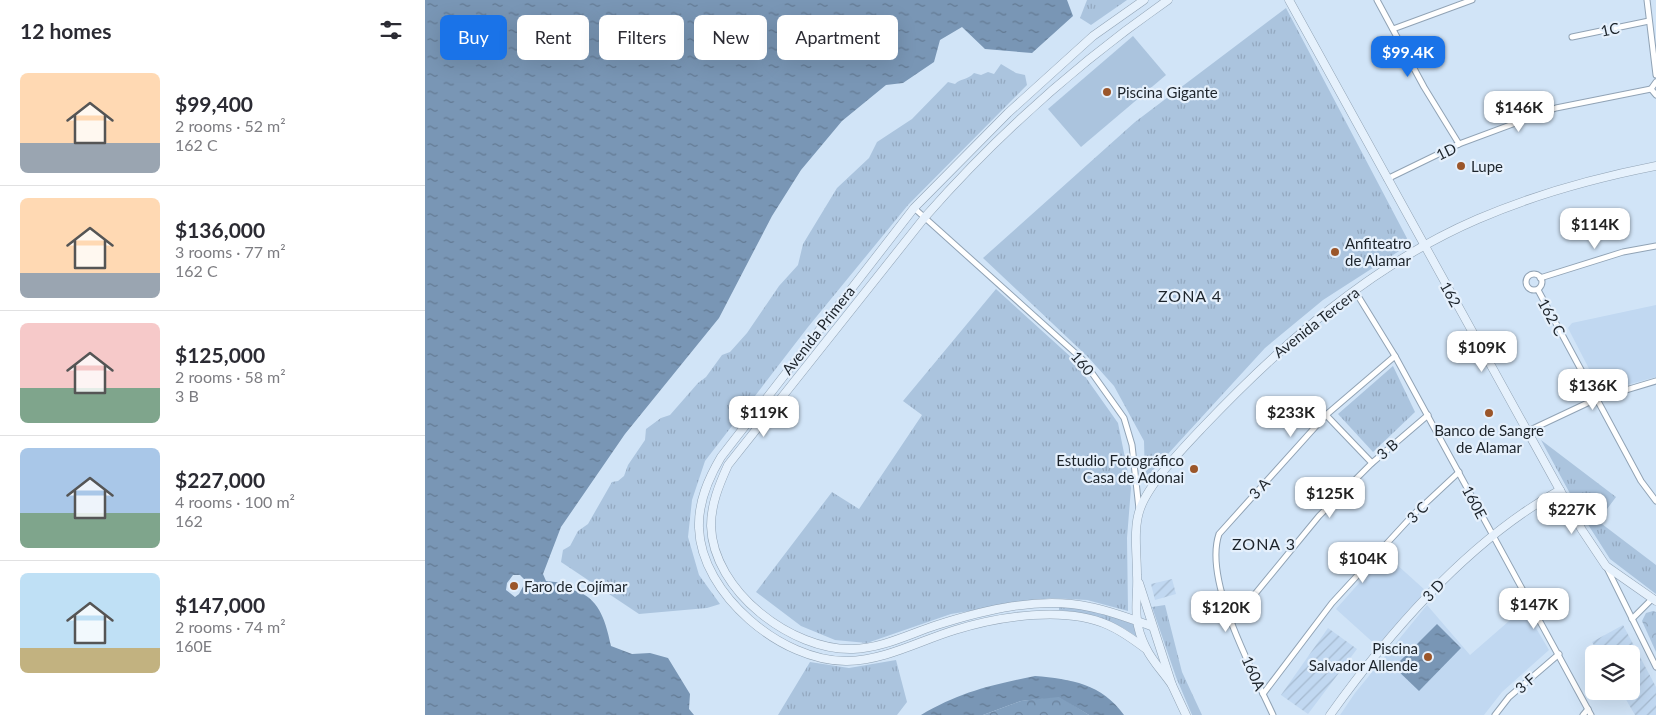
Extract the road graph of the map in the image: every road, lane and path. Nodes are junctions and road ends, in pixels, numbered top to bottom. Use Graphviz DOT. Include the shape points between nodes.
graph roads {
  1 [pos="1144,0"];
  2 [pos="1168,0"];
  3 [pos="1289,0"];
  4 [pos="1377,0"];
  5 [pos="1472,0"];
  6 [pos="1647,0"];
  7 [pos="1649,21"];
  8 [pos="1393,29"];
  9 [pos="1572,37"];
  10 [pos="1656,75"];
  11 [pos="1656,82"];
  12 [pos="1651,89"];
  13 [pos="1656,94"];
  14 [pos="1459,144"];
  15 [pos="1656,166"];
  16 [pos="1387,179"];
  17 [pos="914,208"];
  18 [pos="925,216"];
  19 [pos="1424,246"];
  20 [pos="1656,246"];
  21 [pos="1541,278"];
  22 [pos="1538,290"];
  23 [pos="1355,291"];
  24 [pos="815,333"];
  25 [pos="825,340"];
  26 [pos="1395,356"];
  27 [pos="1656,381"];
  28 [pos="1596,399"];
  29 [pos="1326,415"];
  30 [pos="1428,415"];
  31 [pos="1528,431"];
  32 [pos="721,457"];
  33 [pos="731,462"];
  34 [pos="1372,462"];
  35 [pos="1459,472"];
  36 [pos="1560,490"];
  37 [pos="1656,501"];
  38 [pos="1139,509"];
  39 [pos="1493,535"];
  40 [pos="1216,543"];
  41 [pos="1606,566"];
  42 [pos="1137,576"];
  43 [pos="743,597"];
  44 [pos="1654,599"];
  45 [pos="734,606"];
  46 [pos="1631,619"];
  47 [pos="1137,621"];
  48 [pos="1232,622"];
  49 [pos="1151,626"];
  50 [pos="1156,637"];
  51 [pos="1146,649"];
  52 [pos="1559,654"];
  53 [pos="1656,667"];
  54 [pos="1172,685"];
  55 [pos="1263,694"];
  56 [pos="1588,709"];
  57 [pos="1186,715"];
  58 [pos="1273,715"];
  59 [pos="1330,715"];
  60 [pos="1495,715"];
  61 [pos="1583,715"];
  62 [pos="1591,715"];
  1 -- 17 [label="street, Avenida Primera" via="1093,36 1022,100"];
  2 -- 18 [label="street, Avenida Primera" via="1112,40 1053,89"];
  3 -- 16 [label="street, 162"];
  4 -- 8 [label="street"];
  5 -- 8 [label="street"];
  6 -- 7 [label="street"];
  7 -- 9 [label="street, 1C"];
  7 -- 10 [label="street"];
  8 -- 14 [label="street"];
  11 -- 12 [label="street"];
  12 -- 13 [label="street"];
  12 -- 14 [label="street, 1D" via="1556,108"];
  14 -- 16 [label="street, 1D"];
  15 -- 19 [label="street, Avenida Tercera" via="1540,194"];
  16 -- 19 [label="street, 162"];
  17 -- 18 [label="street, 160"];
  17 -- 24 [label="street, Avenida Primera"];
  18 -- 25 [label="street, Avenida Primera"];
  18 -- 38 [label="street, 160" via="1082,359 1118,408 1132,446"];
  19 -- 23 [label="street, Avenida Tercera"];
  19 -- 31 [label="street, 162"];
  20 -- 21 [label="street" via="1623,252"];
  21 -- 22 [label="street"];
  21 -- 22 [label="street" via="1531,275 1526,281 1529,289"];
  22 -- 28 [label="street, 162 C"];
  23 -- 26 [label="street, 160E"];
  23 -- 38 [label="street, Avenida Tercera" via="1285,345 1248,380 1166,469"];
  24 -- 25 [label="street"];
  24 -- 32 [label="street, Avenida Primera"];
  25 -- 33 [label="street, Avenida Primera"];
  26 -- 29 [label="street, 3 A"];
  26 -- 30 [label="street, 160E"];
  27 -- 28 [label="street"];
  28 -- 31 [label="street"];
  28 -- 37 [label="street, 162 C" via="1641,481"];
  29 -- 34 [label="street"];
  29 -- 40 [label="street, 3 A" via="1227,522"];
  30 -- 34 [label="street, 3 B"];
  30 -- 35 [label="street, 160E"];
  31 -- 36 [label="street, 162"];
  32 -- 33 [label="street"];
  32 -- 45 [label="street, Avenida Primera" via="704,491 699,529 704,557 718,586"];
  33 -- 43 [label="street, Avenida Primera" via="713,502 711,527 721,565"];
  34 -- 48 [label="street, 3 B" via="1319,516"];
  35 -- 39 [label="street, 160E"];
  35 -- 55 [label="street, 3 C" via="1413,515 1332,603"];
  36 -- 39 [label="street, 3 D"];
  36 -- 41 [label="street, 162"];
  38 -- 42 [label="street, 160"];
  39 -- 52 [label="street, 160E"];
  39 -- 59 [label="street, 3 D" via="1419,605"];
  40 -- 48 [label="street, 160A" via="1220,590"];
  41 -- 44 [label="street"];
  41 -- 46 [label="street, 162"];
  42 -- 47 [label="street, 160"];
  42 -- 49 [label="street, 160"];
  43 -- 45 [label="street"];
  43 -- 47 [label="street, Avenida Primera" via="780,626 813,643 853,649 886,644 952,621 1016,607 1053,603 1089,606"];
  44 -- 46 [label="street"];
  45 -- 51 [label="street, Avenida Primera" via="767,633 792,647 819,657 846,661 877,658 955,630 997,620 1061,614 1107,625"];
  46 -- 53 [label="street, 162"];
  47 -- 49 [label="street, Avenida Primera"];
  47 -- 51 [label="street, 160"];
  48 -- 55 [label="street, 160A"];
  49 -- 50 [label="street, 160"];
  50 -- 51 [label="street"];
  50 -- 54 [label="street, 160"];
  51 -- 54 [label="street, 160"];
  52 -- 56 [label="street, 160E"];
  52 -- 60 [label="street, 3 F" via="1509,697"];
  54 -- 57 [label="street, 160"];
  55 -- 58 [label="street, 160A"];
  56 -- 61 [label="street"];
  56 -- 62 [label="street, 160E"];
}
